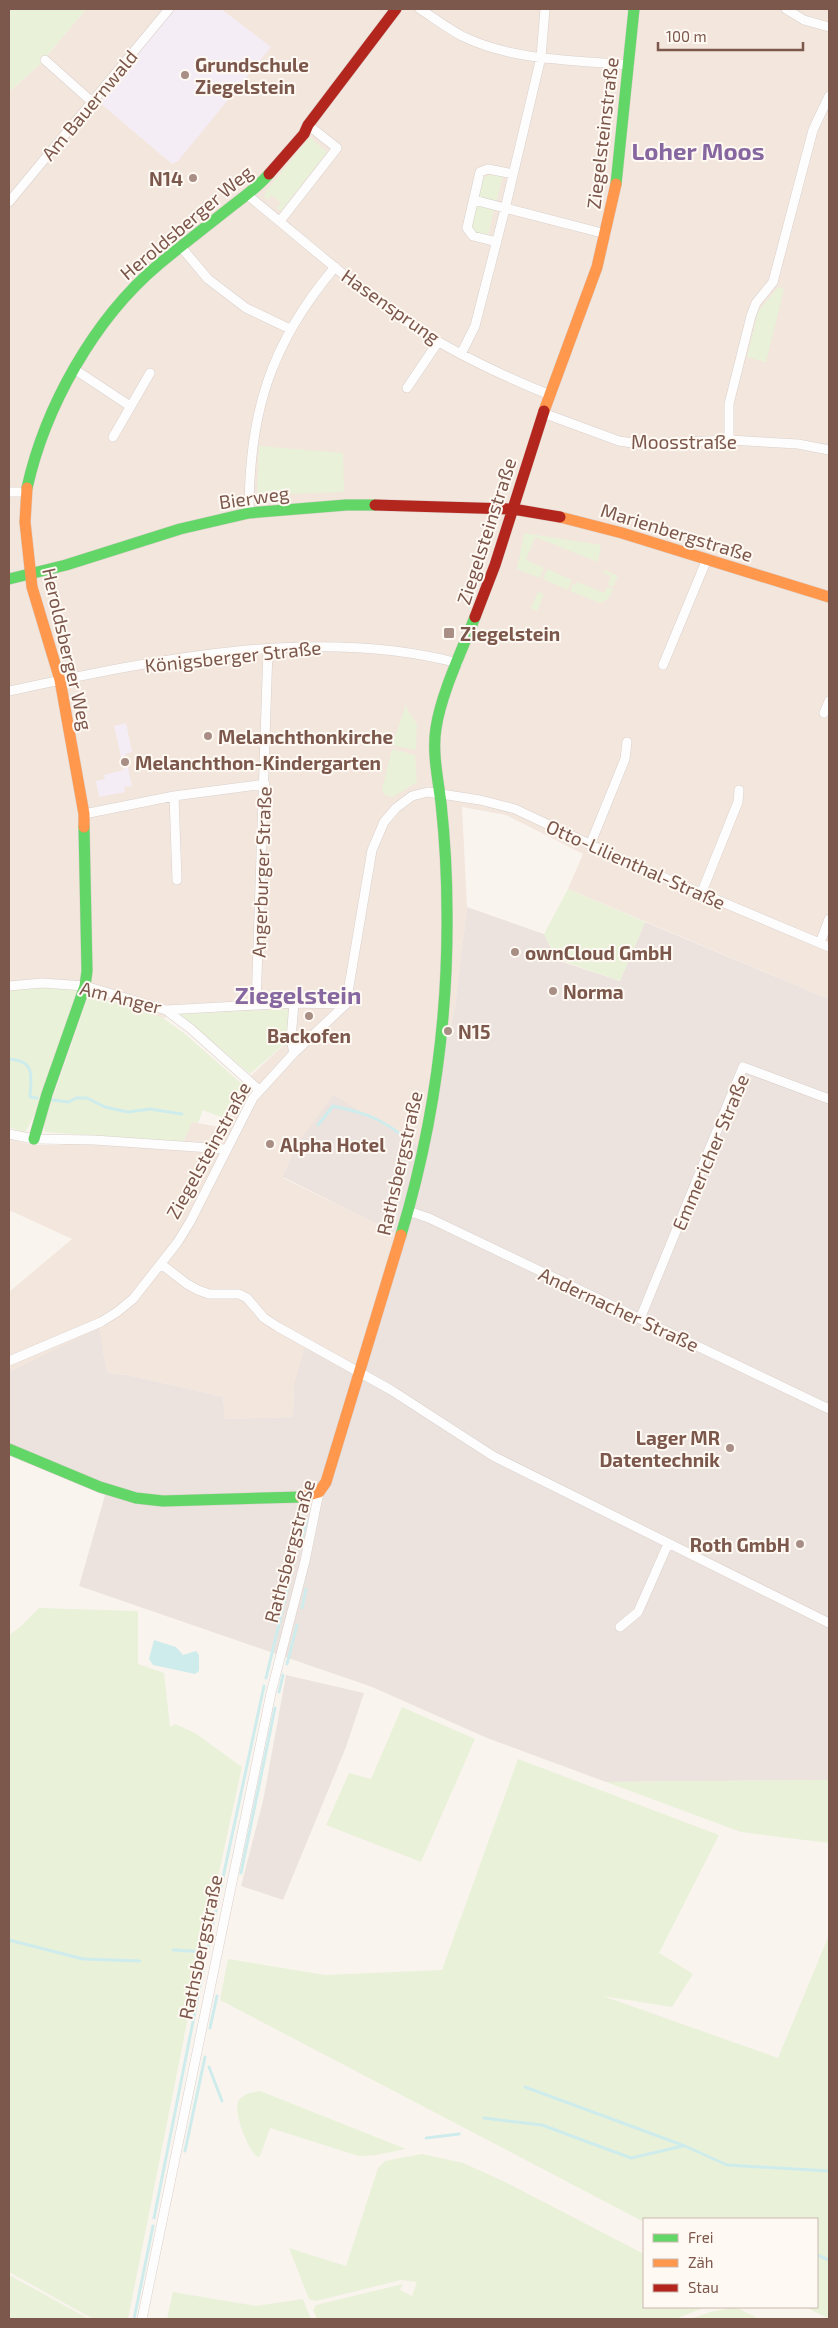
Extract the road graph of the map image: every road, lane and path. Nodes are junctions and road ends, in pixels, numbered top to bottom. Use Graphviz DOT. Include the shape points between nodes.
graph roads {
  1 [pos="169,9"];
  2 [pos="396,9"];
  3 [pos="420,9"];
  4 [pos="545,9"];
  5 [pos="634,9"];
  6 [pos="786,9"];
  7 [pos="829,27"];
  8 [pos="541,57"];
  9 [pos="45,60"];
  10 [pos="629,65"];
  11 [pos="829,96"];
  12 [pos="91,102"];
  13 [pos="308,125"];
  14 [pos="513,174"];
  15 [pos="246,194"];
  16 [pos="474,200"];
  17 [pos="9,202"];
  18 [pos="505,209"];
  19 [pos="280,221"];
  20 [pos="606,234"];
  21 [pos="497,242"];
  22 [pos="181,247"];
  23 [pos="335,267"];
  24 [pos="290,329"];
  25 [pos="438,342"];
  26 [pos="461,354"];
  27 [pos="74,369"];
  28 [pos="150,373"];
  29 [pos="407,388"];
  30 [pos="550,395"];
  31 [pos="130,406"];
  32 [pos="543,412"];
  33 [pos="113,437"];
  34 [pos="728,440"];
  35 [pos="829,450"];
  36 [pos="9,492"];
  37 [pos="26,492"];
  38 [pos="513,509"];
  39 [pos="248,512"];
  40 [pos="707,559"];
  41 [pos="30,574"];
  42 [pos="9,579"];
  43 [pos="829,597"];
  44 [pos="268,649"];
  45 [pos="458,663"];
  46 [pos="663,666"];
  47 [pos="60,680"];
  48 [pos="9,691"];
  49 [pos="829,701"];
  50 [pos="824,713"];
  51 [pos="627,742"];
  52 [pos="265,784"];
  53 [pos="739,790"];
  54 [pos="438,793"];
  55 [pos="174,796"];
  56 [pos="84,814"];
  57 [pos="590,845"];
  58 [pos="177,880"];
  59 [pos="701,894"];
  60 [pos="829,919"];
  61 [pos="820,943"];
  62 [pos="829,947"];
  63 [pos="9,986"];
  64 [pos="85,986"];
  65 [pos="294,1003"];
  66 [pos="346,1004"];
  67 [pos="256,1005"];
  68 [pos="166,1010"];
  69 [pos="294,1053"];
  70 [pos="259,1090"];
  71 [pos="829,1099"];
  72 [pos="9,1134"];
  73 [pos="34,1139"];
  74 [pos="226,1149"];
  75 [pos="408,1211"];
  76 [pos="161,1264"];
  77 [pos="640,1319"];
  78 [pos="9,1361"];
  79 [pos="359,1374"];
  80 [pos="829,1409"];
  81 [pos="9,1449"];
  82 [pos="319,1492"];
  83 [pos="668,1544"];
  84 [pos="829,1623"];
  85 [pos="620,1627"];
  86 [pos="142,2319"];
  1 -- 12 [label="street, Am Bauernwald"];
  2 -- 13 [label="street, Heroldsberger Weg"];
  3 -- 8 [label="street" via="469,39 497,49"];
  4 -- 8 [label="street"];
  5 -- 10 [label="street, Ziegelsteinstraße"];
  6 -- 7 [label="street" via="804,20"];
  8 -- 10 [label="street"];
  8 -- 14 [label="street"];
  9 -- 12 [label="street"];
  10 -- 20 [label="street, Ziegelsteinstraße" via="620,163"];
  11 -- 34 [label="street" via="813,130 773,282 750,316 729,404"];
  12 -- 17 [label="street, Am Bauernwald"];
  13 -- 15 [label="street, Heroldsberger Weg" via="264,180"];
  13 -- 19 [label="street" via="337,148"];
  14 -- 16 [label="street" via="488,169 480,172"];
  14 -- 18 [label="street"];
  15 -- 19 [label="street, Hasensprung"];
  15 -- 22 [label="street, Heroldsberger Weg"];
  16 -- 18 [label="street"];
  16 -- 21 [label="street" via="467,228 473,236"];
  18 -- 20 [label="street"];
  18 -- 21 [label="street"];
  19 -- 23 [label="street, Hasensprung"];
  20 -- 30 [label="street, Ziegelsteinstraße"];
  21 -- 26 [label="street" via="475,326"];
  22 -- 24 [label="street" via="208,278 246,308"];
  22 -- 27 [label="street, Heroldsberger Weg" via="131,291"];
  23 -- 24 [label="street"];
  23 -- 25 [label="street, Hasensprung"];
  24 -- 39 [label="street" via="272,369 253,431"];
  25 -- 26 [label="street, Hasensprung"];
  25 -- 29 [label="street"];
  26 -- 30 [label="street, Hasensprung"];
  27 -- 31 [label="street"];
  27 -- 37 [label="street, Heroldsberger Weg" via="41,436"];
  28 -- 31 [label="street"];
  30 -- 32 [label="street, Ziegelsteinstraße"];
  31 -- 33 [label="street"];
  32 -- 34 [label="street, Moosstraße" via="619,441 639,444"];
  32 -- 38 [label="street, Ziegelsteinstraße"];
  34 -- 35 [label="street, Moosstraße" via="798,444"];
  36 -- 37 [label="street"];
  37 -- 41 [label="street, Heroldsberger Weg"];
  38 -- 39 [label="street, Bierweg" via="346,505"];
  38 -- 40 [label="street, Marienbergstraße" via="586,523"];
  38 -- 45 [label="street, Ziegelsteinstraße"];
  39 -- 41 [label="street, Bierweg"];
  40 -- 43 [label="street, Marienbergstraße"];
  40 -- 46 [label="street"];
  41 -- 42 [label="street, Bierweg"];
  41 -- 47 [label="street, Heroldsberger Weg"];
  44 -- 45 [label="street, Königsberger Straße" via="358,646"];
  44 -- 47 [label="street, Königsberger Straße" via="137,665"];
  44 -- 52 [label="street, Angerburger Straße"];
  45 -- 54 [label="street, Ziegelsteinstraße" via="442,704 435,734"];
  47 -- 48 [label="street, Königsberger Straße"];
  47 -- 56 [label="street, Heroldsberger Weg"];
  49 -- 50 [label="street"];
  51 -- 57 [label="street" via="625,759"];
  52 -- 55 [label="street"];
  52 -- 67 [label="street, Angerburger Straße"];
  53 -- 59 [label="street" via="738,802"];
  54 -- 57 [label="street, Otto-Lilienthal-Straße" via="514,809"];
  54 -- 66 [label="street" via="421,793 406,800 384,822 376,836 366,874"];
  54 -- 75 [label="street, Rathsbergstraße" via="446,860 445,975 432,1098"];
  55 -- 56 [label="street"];
  55 -- 58 [label="street"];
  56 -- 64 [label="street, Heroldsberger Weg"];
  57 -- 59 [label="street, Otto-Lilienthal-Straße"];
  59 -- 61 [label="street, Otto-Lilienthal-Straße"];
  60 -- 61 [label="street"];
  61 -- 62 [label="street, Otto-Lilienthal-Straße"];
  63 -- 64 [label="street, Am Anger" via="42,983"];
  64 -- 68 [label="street, Am Anger"];
  64 -- 73 [label="street, Heroldsberger Weg"];
  65 -- 66 [label="street, Am Anger"];
  65 -- 67 [label="street, Am Anger"];
  65 -- 69 [label="street" via="291,1039"];
  66 -- 69 [label="street, Ziegelsteinstraße"];
  67 -- 68 [label="street, Am Anger"];
  68 -- 70 [label="street"];
  69 -- 70 [label="street, Ziegelsteinstraße"];
  70 -- 74 [label="street, Ziegelsteinstraße"];
  71 -- 77 [label="street, Emmericher Straße" via="743,1067"];
  72 -- 73 [label="street"];
  73 -- 74 [label="street"];
  74 -- 76 [label="street, Ziegelsteinstraße" via="190,1222"];
  75 -- 77 [label="street, Andernacher Straße" via="429,1218"];
  75 -- 79 [label="street, Rathsbergstraße"];
  76 -- 78 [label="street, Ziegelsteinstraße" via="117,1312"];
  76 -- 79 [label="street" via="198,1290 222,1295 239,1294 247,1298 264,1318"];
  77 -- 80 [label="street, Andernacher Straße"];
  79 -- 82 [label="street, Rathsbergstraße" via="328,1477"];
  79 -- 83 [label="street" via="391,1390 493,1456"];
  81 -- 82 [label="street" via="114,1492 148,1500 292,1498"];
  82 -- 86 [label="street, Rathsbergstraße" via="271,1693"];
  83 -- 84 [label="street"];
  83 -- 85 [label="street" via="638,1612"];
}
